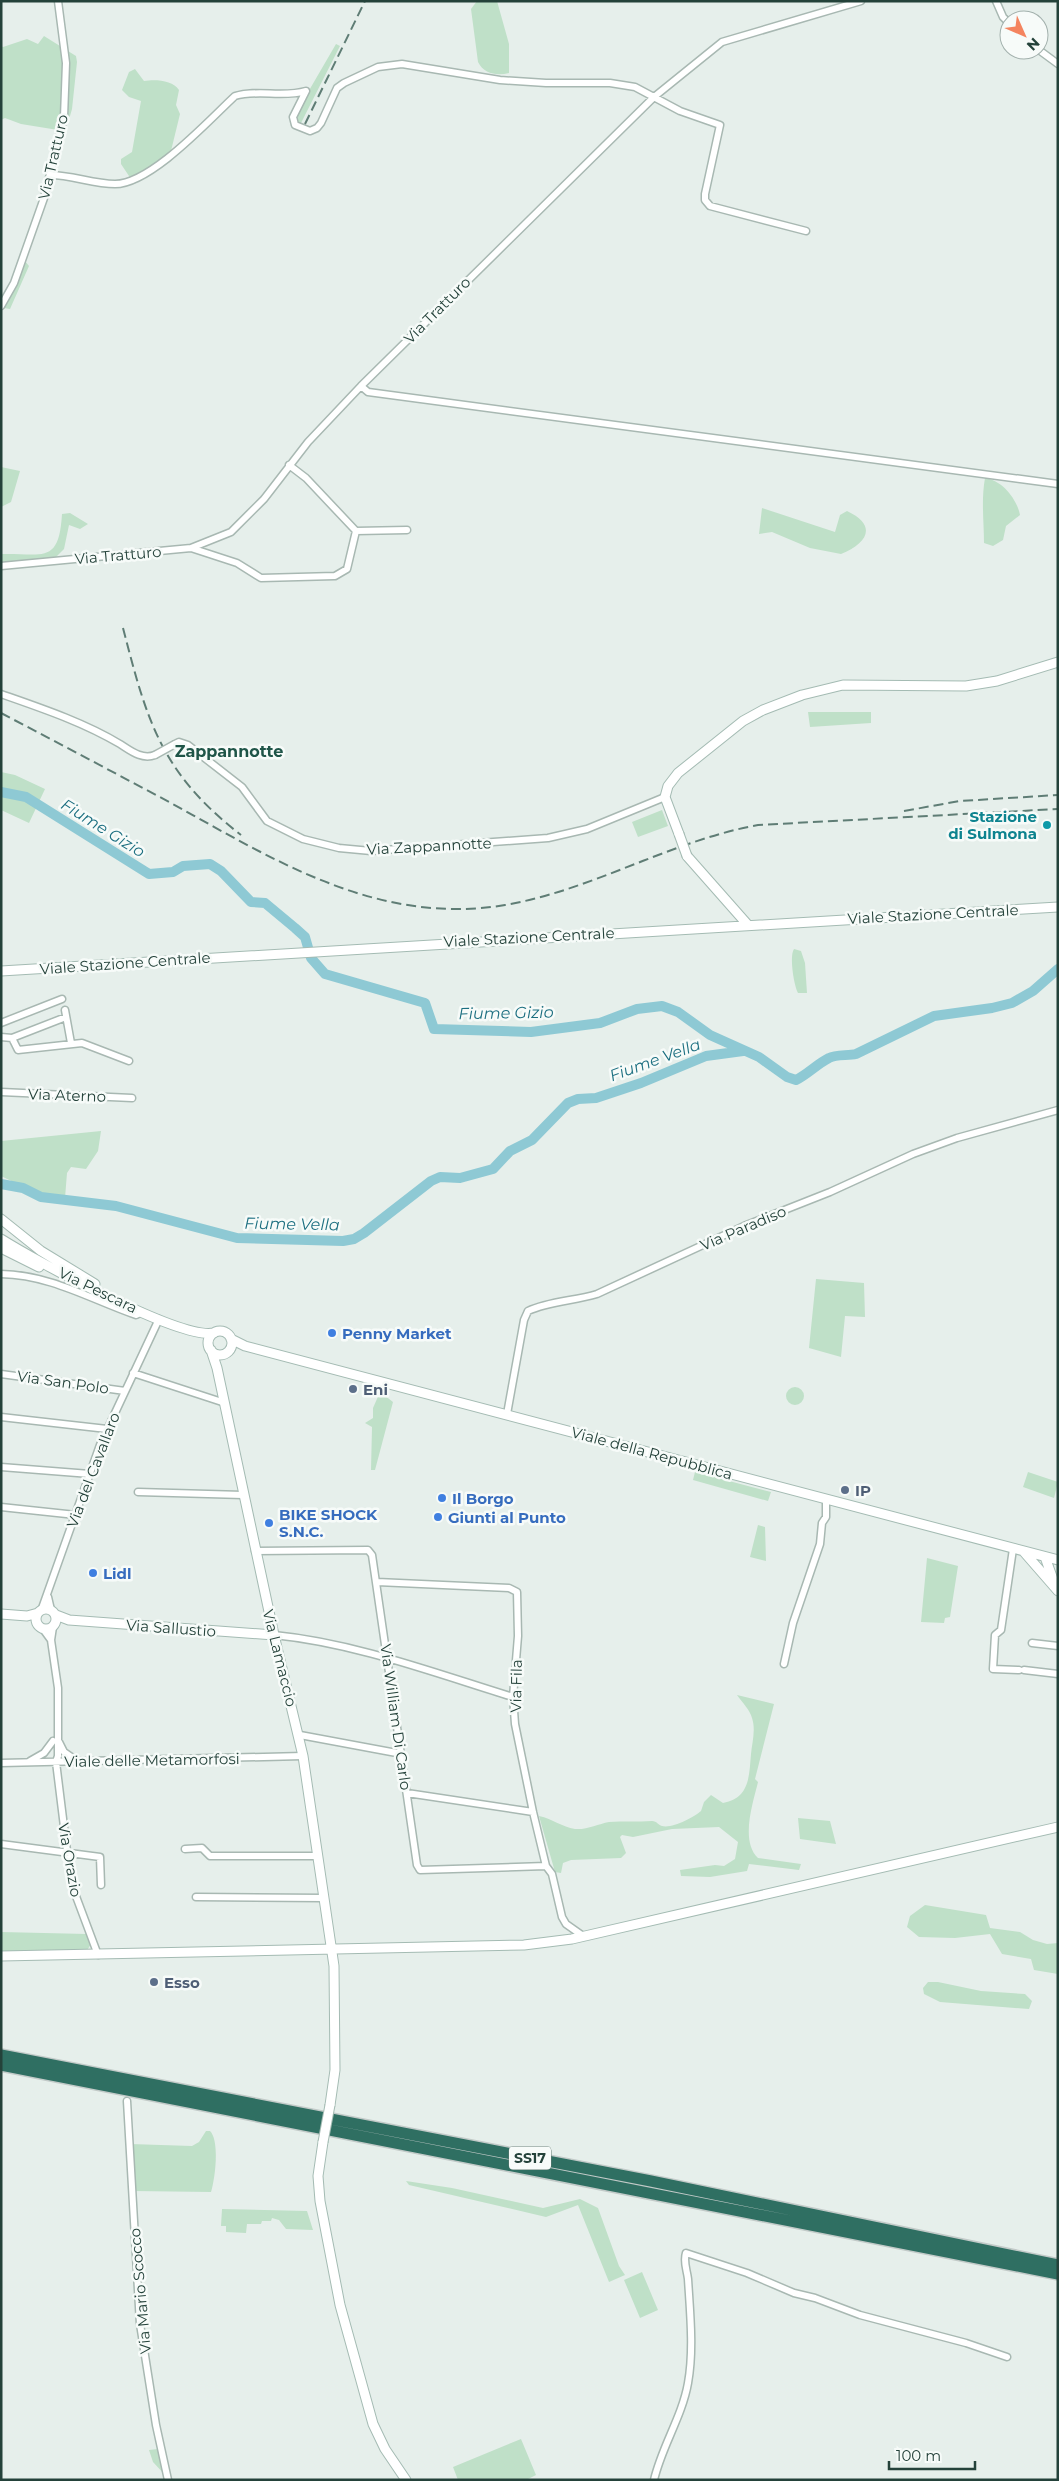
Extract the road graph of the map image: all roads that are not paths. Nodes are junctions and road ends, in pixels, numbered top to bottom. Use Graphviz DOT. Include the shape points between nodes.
graph roads {
  1 [pos="58,1"];
  2 [pos="861,1"];
  3 [pos="654,97"];
  4 [pos="50,174"];
  5 [pos="806,231"];
  6 [pos="1,306"];
  7 [pos="361,386"];
  8 [pos="289,465"];
  9 [pos="1058,484"];
  10 [pos="407,530"];
  11 [pos="356,532"];
  12 [pos="213,540"];
  13 [pos="191,548"];
  14 [pos="210,553"];
  15 [pos="1,566"];
  16 [pos="1058,662"];
  17 [pos="1,694"];
  18 [pos="665,797"];
  19 [pos="1057,907"];
  20 [pos="746,924"];
  21 [pos="1,971"];
  22 [pos="62,999"];
  23 [pos="1,1023"];
  24 [pos="1,1037"];
  25 [pos="12,1038"];
  26 [pos="71,1043"];
  27 [pos="129,1061"];
  28 [pos="1,1092"];
  29 [pos="132,1098"];
  30 [pos="1058,1110"];
  31 [pos="1,1219"];
  32 [pos="1,1239"];
  33 [pos="1,1248"];
  34 [pos="1,1274"];
  35 [pos="66,1275"];
  36 [pos="108,1296"];
  37 [pos="142,1312"];
  38 [pos="159,1320"];
  39 [pos="214,1333"];
  40 [pos="198,1334"];
  41 [pos="231,1339"];
  42 [pos="245,1346"];
  43 [pos="210,1348"];
  44 [pos="227,1352"];
  45 [pos="217,1368"];
  46 [pos="133,1373"];
  47 [pos="1,1374"];
  48 [pos="125,1391"];
  49 [pos="222,1402"];
  50 [pos="507,1414"];
  51 [pos="1,1417"];
  52 [pos="107,1429"];
  53 [pos="1,1467"];
  54 [pos="90,1474"];
  55 [pos="138,1492"];
  56 [pos="243,1495"];
  57 [pos="826,1500"];
  58 [pos="1,1507"];
  59 [pos="76,1515"];
  60 [pos="1013,1549"];
  61 [pos="255,1551"];
  62 [pos="1024,1552"];
  63 [pos="1045,1557"];
  64 [pos="1058,1560"];
  65 [pos="1044,1573"];
  66 [pos="1056,1573"];
  67 [pos="377,1582"];
  68 [pos="1057,1590"];
  69 [pos="48,1596"];
  70 [pos="40,1612"];
  71 [pos="1,1614"];
  72 [pos="24,1616"];
  73 [pos="54,1619"];
  74 [pos="40,1627"];
  75 [pos="274,1635"];
  76 [pos="51,1640"];
  77 [pos="1032,1644"];
  78 [pos="1058,1646"];
  79 [pos="387,1659"];
  80 [pos="784,1664"];
  81 [pos="1058,1674"];
  82 [pos="513,1697"];
  83 [pos="300,1735"];
  84 [pos="56,1740"];
  85 [pos="402,1754"];
  86 [pos="303,1756"];
  87 [pos="56,1762"];
  88 [pos="78,1762"];
  89 [pos="1,1763"];
  90 [pos="22,1763"];
  91 [pos="407,1793"];
  92 [pos="532,1812"];
  93 [pos="1057,1827"];
  94 [pos="1,1844"];
  95 [pos="185,1849"];
  96 [pos="67,1851"];
  97 [pos="317,1856"];
  98 [pos="546,1866"];
  99 [pos="101,1884"];
  100 [pos="196,1897"];
  101 [pos="324,1898"];
  102 [pos="583,1936"];
  103 [pos="332,1950"];
  104 [pos="353,1950"];
  105 [pos="311,1951"];
  106 [pos="98,1955"];
  107 [pos="1,1956"];
  108 [pos="334,1966"];
  109 [pos="1,2055"];
  110 [pos="1,2065"];
  111 [pos="127,2101"];
  112 [pos="1058,2265"];
  113 [pos="1058,2274"];
  114 [pos="1006,2357"];
  115 [pos="168,2480"];
  116 [pos="406,2480"];
  117 [pos="654,2480"];
  1 -- 4 [label="street, Via Tratturo" via="64,35 66,84 64,117"];
  2 -- 3 [label="street, Via Tratturo" via="722,42"];
  3 -- 4 [label="street" via="635,87 610,83 528,82 402,64 378,67 337,88 321,123 310,131 296,125 293,117 306,91 293,95 244,93 235,96 187,143 133,180 117,185"];
  3 -- 5 [label="street" via="680,111 720,124 705,194 710,206"];
  3 -- 7 [label="street, Via Tratturo"];
  4 -- 6 [label="street, Via Tratturo" via="14,283"];
  7 -- 8 [label="street, Via Tratturo"];
  7 -- 9 [label="street" via="368,392"];
  8 -- 11 [label="street" via="306,478"];
  8 -- 12 [label="street, Via Tratturo" via="247,518 231,532"];
  10 -- 11 [label="street"];
  11 -- 14 [label="street" via="347,569 335,576 262,578 237,563"];
  12 -- 13 [label="street, Via Tratturo"];
  12 -- 14 [label="street"];
  13 -- 14 [label="street"];
  13 -- 15 [label="street, Via Tratturo"];
  16 -- 18 [label="street" via="997,681 966,686 843,685 802,695 743,721 678,773 668,786"];
  17 -- 18 [label="street, Via Zappannotte, bridge" via="104,735 140,756 155,755 179,742 188,745 242,787 266,821 302,839 339,848 371,851 548,838 587,828"];
  18 -- 20 [label="street, bridge" via="687,856"];
  19 -- 20 [label="street, Viale Stazione Centrale"];
  20 -- 21 [label="street, Viale Stazione Centrale"];
  22 -- 23 [label="street"];
  24 -- 25 [label="street"];
  25 -- 26 [label="street" via="18,1050"];
  25 -- 26 [label="street" via="66,1014"];
  26 -- 27 [label="street" via="88,1044"];
  28 -- 29 [label="street, Via Aterno"];
  30 -- 50 [label="street, Via Paradiso" via="957,1138 913,1154 744,1226 597,1294 528,1311"];
  31 -- 36 [label="street"];
  32 -- 35 [label="street, Via Pescara"];
  33 -- 35 [label="street" via="46,1270"];
  34 -- 37 [label="street" via="46,1280 136,1315"];
  35 -- 36 [label="street, Via Pescara"];
  36 -- 37 [label="street, Via Pescara"];
  37 -- 38 [label="street, Via Pescara"];
  38 -- 40 [label="street, Via Pescara"];
  38 -- 46 [label="street, Via del Cavallaro"];
  39 -- 40 [label="street, Via Pescara"];
  39 -- 41 [label="street" via="224,1332"];
  39 -- 43 [label="street"];
  40 -- 43 [label="street"];
  41 -- 42 [label="street, Viale della Repubblica"];
  41 -- 44 [label="street"];
  42 -- 44 [label="street, Viale della Repubblica"];
  42 -- 50 [label="street, Viale della Repubblica"];
  43 -- 44 [label="street" via="218,1354"];
  43 -- 45 [label="street, Via Lamaccio"];
  44 -- 45 [label="street"];
  45 -- 49 [label="street, Via Lamaccio"];
  46 -- 48 [label="street, Via del Cavallaro"];
  46 -- 49 [label="street"];
  47 -- 48 [label="street, Via San Polo"];
  48 -- 52 [label="street, Via del Cavallaro"];
  49 -- 56 [label="street, Via Lamaccio"];
  50 -- 57 [label="street, Viale della Repubblica"];
  51 -- 52 [label="street"];
  52 -- 54 [label="street, Via del Cavallaro"];
  53 -- 54 [label="street"];
  54 -- 59 [label="street, Via del Cavallaro"];
  55 -- 56 [label="street"];
  56 -- 61 [label="street, Via Lamaccio"];
  57 -- 60 [label="street, Viale della Repubblica"];
  57 -- 80 [label="street" via="820,1544 793,1623"];
  58 -- 59 [label="street"];
  59 -- 69 [label="street, Via del Cavallaro"];
  60 -- 62 [label="street, Viale della Repubblica"];
  60 -- 81 [label="street" via="1001,1630 995,1635 993,1669"];
  61 -- 67 [label="street, Via William Di Carlo" via="368,1550"];
  61 -- 75 [label="street, Via Lamaccio"];
  62 -- 63 [label="street, Viale della Repubblica"];
  62 -- 65 [label="street"];
  63 -- 64 [label="street, Viale della Repubblica"];
  63 -- 65 [label="street" via="1041,1564"];
  63 -- 66 [label="street"];
  65 -- 68 [label="street"];
  66 -- 68 [label="street"];
  67 -- 79 [label="street, Via William Di Carlo"];
  67 -- 82 [label="street, Via Fila" via="509,1588 517,1592 518,1636"];
  69 -- 70 [label="street, Via del Cavallaro"];
  69 -- 73 [label="street, Via del Cavallaro"];
  70 -- 72 [label="street"];
  70 -- 73 [label="street"];
  70 -- 74 [label="street" via="36,1619"];
  71 -- 72 [label="street"];
  72 -- 74 [label="street"];
  73 -- 74 [label="street"];
  73 -- 75 [label="street, Via Sallustio"];
  73 -- 76 [label="street, Via Orazio"];
  74 -- 76 [label="street, Via Orazio"];
  75 -- 79 [label="street"];
  75 -- 83 [label="street, Via Lamaccio"];
  76 -- 84 [label="street, Via Orazio" via="58,1688"];
  77 -- 78 [label="street"];
  79 -- 82 [label="street"];
  79 -- 85 [label="street, Via William Di Carlo"];
  82 -- 92 [label="street, Via Fila"];
  83 -- 85 [label="street"];
  83 -- 86 [label="street, Via Lamaccio"];
  84 -- 87 [label="street, Via Orazio"];
  84 -- 88 [label="street, Via Orazio" via="64,1752"];
  84 -- 90 [label="street" via="37,1758"];
  85 -- 91 [label="street, Via William Di Carlo"];
  86 -- 88 [label="street, Viale delle Metamorfosi"];
  86 -- 97 [label="street, Via Lamaccio"];
  87 -- 88 [label="street, Viale delle Metamorfosi"];
  87 -- 90 [label="street, Viale delle Metamorfosi"];
  87 -- 96 [label="street, Via Orazio"];
  89 -- 90 [label="street, Viale delle Metamorfosi"];
  91 -- 92 [label="street"];
  91 -- 98 [label="street, Via William Di Carlo" via="420,1870"];
  92 -- 98 [label="street, Via Fila"];
  93 -- 102 [label="street"];
  94 -- 96 [label="street"];
  95 -- 97 [label="street" via="202,1848 210,1856"];
  96 -- 99 [label="street" via="100,1857"];
  96 -- 106 [label="street, Via Orazio" via="77,1902"];
  97 -- 101 [label="street, Via Lamaccio"];
  98 -- 102 [label="street, Via Fila" via="552,1874 562,1917 566,1924"];
  100 -- 101 [label="street"];
  101 -- 103 [label="street, Via Lamaccio"];
  102 -- 104 [label="street" via="524,1945"];
  103 -- 104 [label="street"];
  103 -- 105 [label="street"];
  103 -- 108 [label="street, Via Lamaccio"];
  104 -- 108 [label="street"];
  105 -- 106 [label="street"];
  105 -- 108 [label="street"];
  106 -- 107 [label="street"];
  108 -- 116 [label="street, Via Lamaccio, bridge" via="335,2070 318,2176 320,2201 340,2305 373,2424"];
  109 -- 112 [label="highway, SS17" via="651,2181"];
  110 -- 113 [label="highway, SS17"];
  111 -- 115 [label="street, Via Mario Scocco" via="140,2324"];
  114 -- 117 [label="street" via="860,2315 686,2253 688,2383 681,2411 658,2460"];
}
